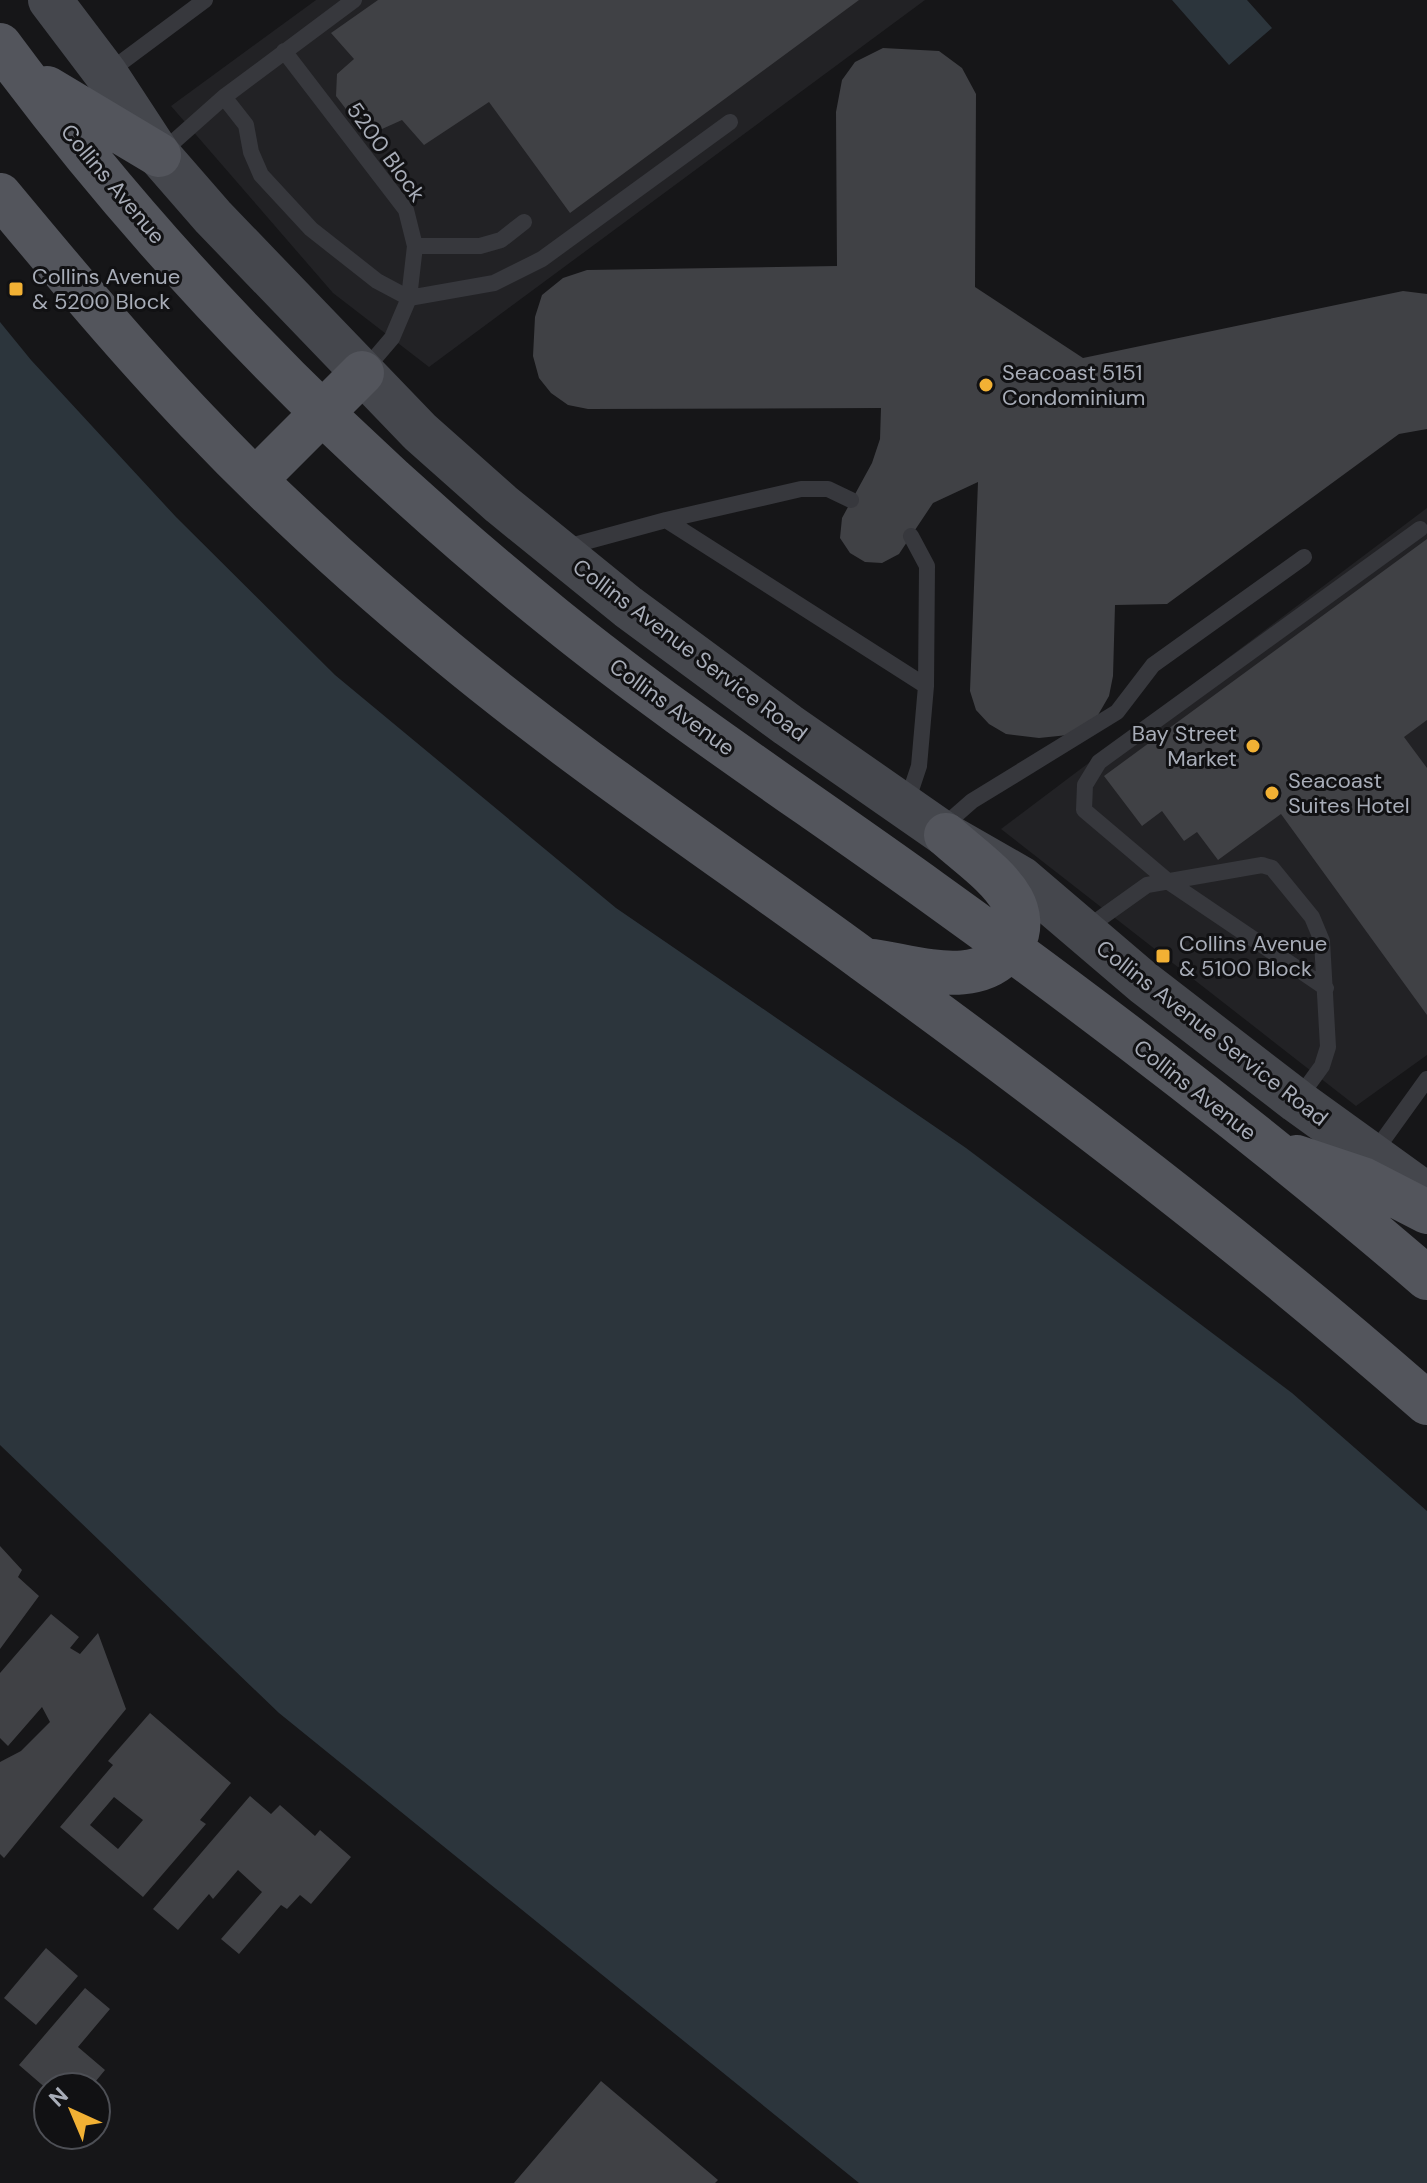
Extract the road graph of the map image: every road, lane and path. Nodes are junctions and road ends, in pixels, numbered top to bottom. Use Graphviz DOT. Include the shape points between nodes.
graph roads {
  1 [pos="50,0"];
  2 [pos="205,0"];
  3 [pos="354,0"];
  4 [pos="284,51"];
  5 [pos="10,59"];
  6 [pos="106,74"];
  7 [pos="224,97"];
  8 [pos="730,122"];
  9 [pos="159,155"];
  10 [pos="0,195"];
  11 [pos="524,222"];
  12 [pos="415,246"];
  13 [pos="409,298"];
  14 [pos="362,373"];
  15 [pos="323,413"];
  16 [pos="256,479"];
  17 [pos="851,500"];
  18 [pos="666,520"];
  19 [pos="1420,529"];
  20 [pos="911,536"];
  21 [pos="556,550"];
  22 [pos="1304,557"];
  23 [pos="926,686"];
  24 [pos="930,824"];
  25 [pos="1169,882"];
  26 [pos="1082,932"];
  27 [pos="1010,948"];
  28 [pos="863,959"];
  29 [pos="1326,988"];
  30 [pos="1427,1079"];
  31 [pos="1297,1101"];
  32 [pos="1270,1148"];
  33 [pos="1372,1155"];
  34 [pos="1427,1195"];
  35 [pos="1427,1212"];
  36 [pos="1427,1278"];
  37 [pos="1427,1403"];
  1 -- 6 [label="street, Collins Avenue Service Road"];
  2 -- 6 [label="lane"];
  3 -- 4 [label="lane"];
  4 -- 7 [label="lane"];
  4 -- 12 [label="lane, 5200 Block" via="406,210"];
  5 -- 9 [label="main road"];
  5 -- 15 [label="main road, Collins Avenue" via="126,202"];
  6 -- 9 [label="street, Collins Avenue Service Road"];
  7 -- 9 [label="lane"];
  7 -- 13 [label="lane" via="246,125 261,175 311,229 377,281"];
  8 -- 13 [label="lane" via="542,259 494,283"];
  9 -- 14 [label="street, Collins Avenue Service Road"];
  10 -- 16 [label="main road" via="122,339"];
  11 -- 12 [label="lane" via="501,240 480,246"];
  12 -- 13 [label="lane, 5200 Block"];
  13 -- 14 [label="lane, 5200 Block" via="392,338"];
  14 -- 15 [label="main road"];
  14 -- 21 [label="street, Collins Avenue Service Road" via="420,432"];
  15 -- 16 [label="main road"];
  15 -- 27 [label="main road, Collins Avenue" via="472,551 557,621"];
  16 -- 28 [label="main road" via="371,588 472,672 624,789"];
  17 -- 18 [label="lane" via="828,489 801,489"];
  18 -- 21 [label="lane"];
  18 -- 23 [label="lane"];
  19 -- 25 [label="lane" via="1099,762 1085,785 1084,810"];
  20 -- 23 [label="lane" via="927,566"];
  21 -- 24 [label="street, Collins Avenue Service Road" via="705,665"];
  22 -- 24 [label="lane" via="1153,665 1117,712"];
  23 -- 24 [label="lane" via="919,766"];
  24 -- 26 [label="street, Collins Avenue Service Road" via="1021,878"];
  24 -- 27 [label="main road" via="1002,886 1013,902 1018,934"];
  25 -- 26 [label="lane" via="1147,885"];
  25 -- 29 [label="lane"];
  25 -- 29 [label="lane" via="1262,865 1272,868 1312,917 1322,941"];
  26 -- 31 [label="street, Collins Avenue Service Road"];
  27 -- 28 [label="main road" via="997,963 962,973"];
  27 -- 32 [label="main road, Collins Avenue"];
  28 -- 37 [label="main road" via="1160,1181"];
  29 -- 31 [label="lane" via="1328,1047 1322,1066"];
  30 -- 33 [label="lane"];
  31 -- 33 [label="street, Collins Avenue Service Road"];
  32 -- 35 [label="main road" via="1363,1179"];
  32 -- 36 [label="main road, Collins Avenue"];
  33 -- 34 [label="street, Collins Avenue Service Road"];
}
